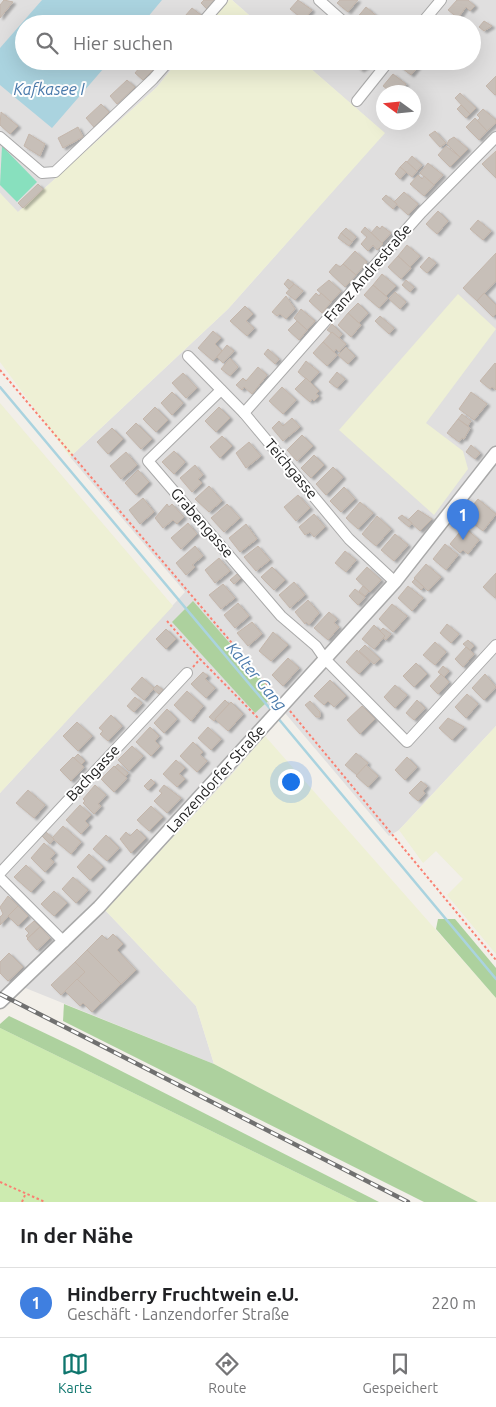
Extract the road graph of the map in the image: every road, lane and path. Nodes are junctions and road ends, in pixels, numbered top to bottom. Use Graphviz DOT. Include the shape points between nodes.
graph roads {
  1 [pos="222,0"];
  2 [pos="319,0"];
  3 [pos="441,0"];
  4 [pos="209,15"];
  5 [pos="336,15"];
  6 [pos="428,15"];
  7 [pos="161,70"];
  8 [pos="382,70"];
  9 [pos="357,101"];
  10 [pos="0,137"];
  11 [pos="496,137"];
  12 [pos="188,356"];
  13 [pos="0,370"];
  14 [pos="221,390"];
  15 [pos="244,413"];
  16 [pos="495,455"];
  17 [pos="395,582"];
  18 [pos="167,620"];
  19 [pos="496,645"];
  20 [pos="325,659"];
  21 [pos="187,673"];
  22 [pos="284,704"];
  23 [pos="266,724"];
  24 [pos="0,873"];
  25 [pos="0,878"];
  26 [pos="64,942"];
  27 [pos="496,960"];
  28 [pos="0,1002"];
  29 [pos="0,1182"];
  30 [pos="25,1195"];
  31 [pos="22,1202"];
  32 [pos="45,1202"];
  1 -- 4 [label="street"];
  2 -- 5 [label="street"];
  3 -- 6 [label="street"];
  7 -- 10 [label="street" via="54,172 42,173"];
  8 -- 9 [label="street"];
  11 -- 15 [label="street, Franz Andrestraße" via="421,213"];
  12 -- 14 [label="street, Teichgasse"];
  13 -- 22 [label="path"];
  14 -- 15 [label="street, Teichgasse"];
  14 -- 20 [label="street, Grabengasse" via="148,461 281,616 316,646"];
  15 -- 17 [label="street, Teichgasse" via="349,539"];
  16 -- 17 [label="street, Lanzendorfer Straße"];
  17 -- 20 [label="street, Lanzendorfer Straße"];
  18 -- 23 [label="path" via="200,659"];
  19 -- 20 [label="street" via="407,742"];
  20 -- 22 [label="street, Lanzendorfer Straße"];
  21 -- 24 [label="street, Bachgasse"];
  22 -- 23 [label="street, Lanzendorfer Straße"];
  22 -- 27 [label="path"];
  23 -- 26 [label="street, Lanzendorfer Straße"];
  25 -- 26 [label="street"];
  26 -- 28 [label="street, Lanzendorfer Straße"];
  29 -- 30 [label="path"];
  30 -- 31 [label="path"];
  30 -- 32 [label="path"];
}
